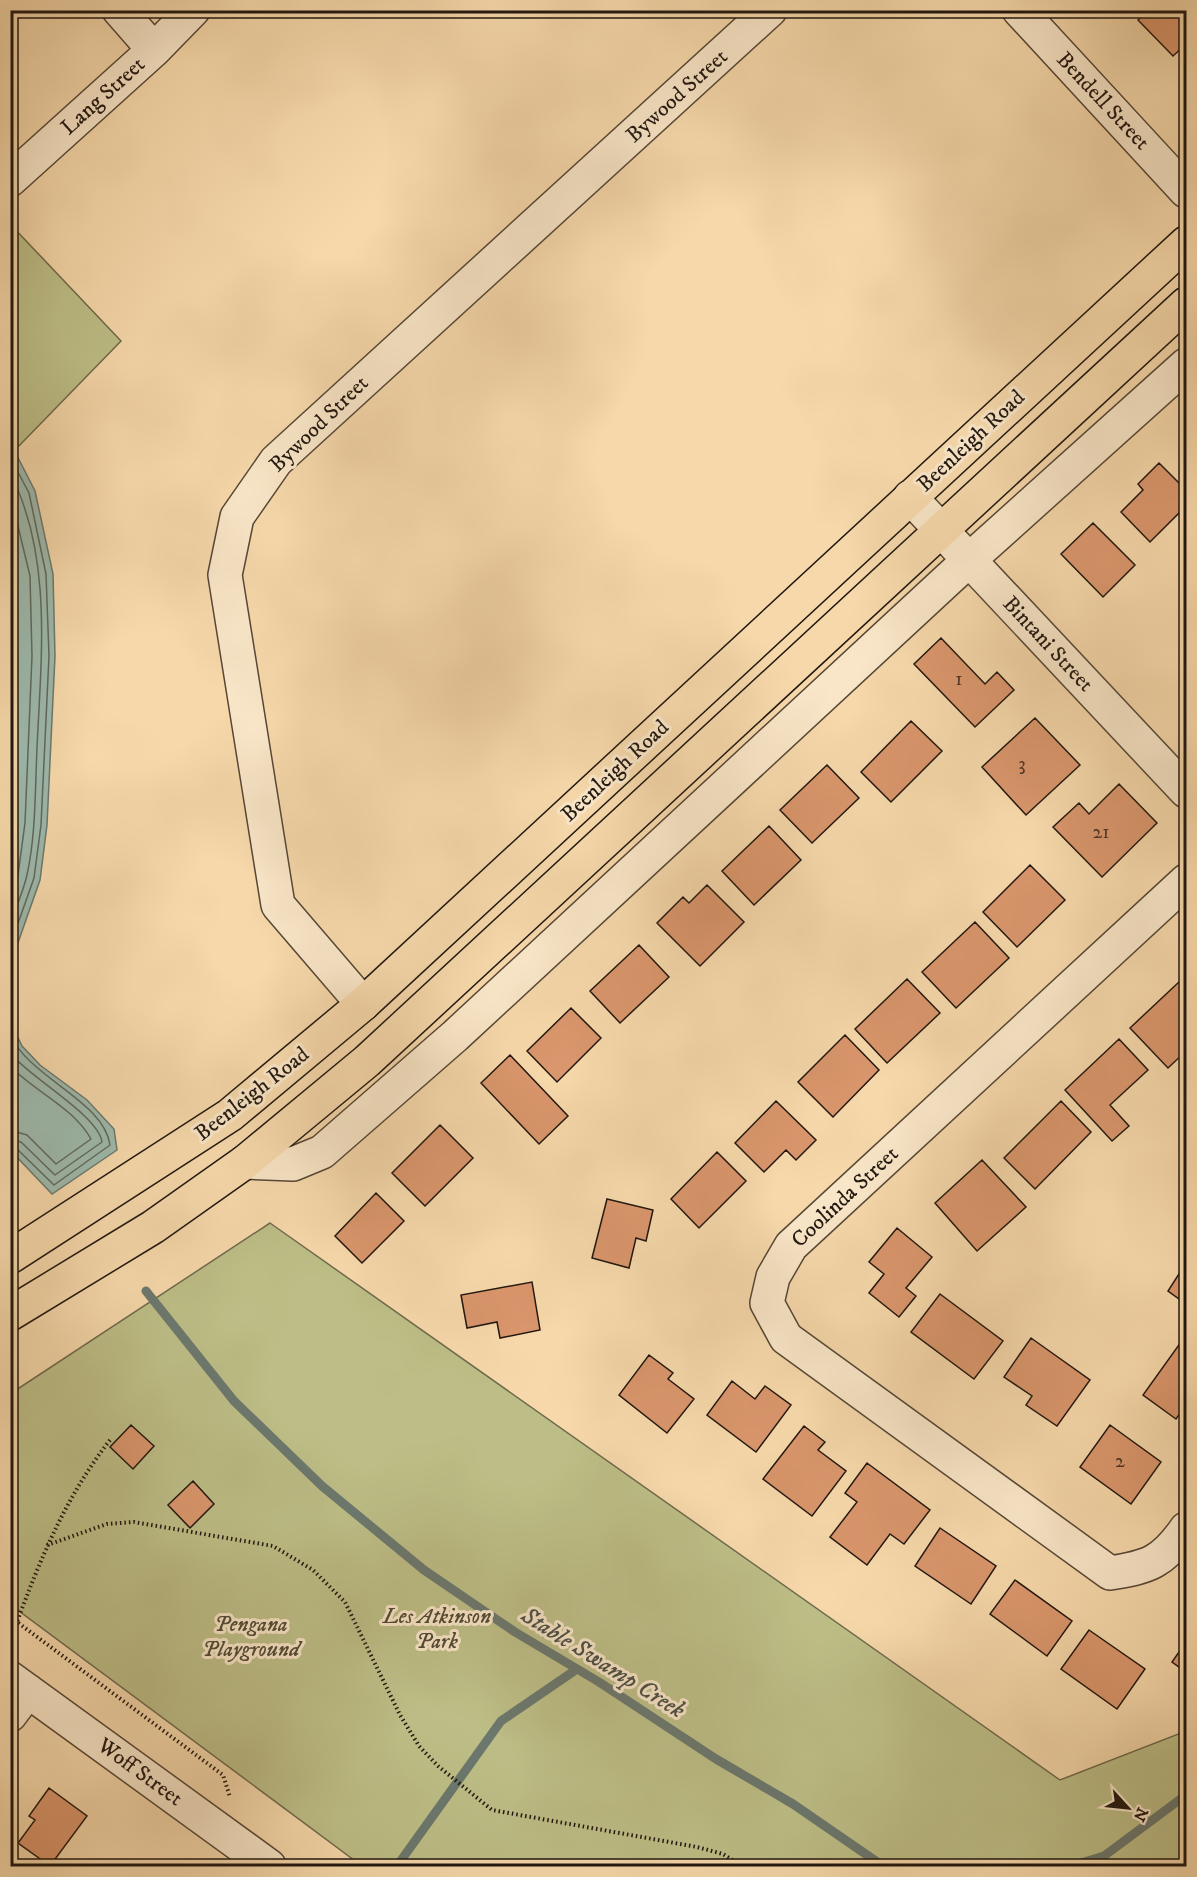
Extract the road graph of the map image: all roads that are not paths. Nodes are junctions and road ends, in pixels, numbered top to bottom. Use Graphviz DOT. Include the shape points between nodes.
graph roads {
  1 [pos="119,10"];
  2 [pos="193,10"];
  3 [pos="770,10"];
  4 [pos="1019,10"];
  5 [pos="154,50"];
  6 [pos="10,180"];
  7 [pos="1186,191"];
  8 [pos="1186,243"];
  9 [pos="1186,304"];
  10 [pos="1186,365"];
  11 [pos="910,497"];
  12 [pos="942,531"];
  13 [pos="969,560"];
  14 [pos="1186,791"];
  15 [pos="1186,881"];
  16 [pos="363,1004"];
  17 [pos="245,1162"];
  18 [pos="10,1257"];
  19 [pos="10,1314"];
  20 [pos="1186,1529"];
  21 [pos="16,1694"];
  22 [pos="284,1863"];
  1 -- 5 [label="street"];
  2 -- 5 [label="street, Lang Street"];
  3 -- 16 [label="street, Bywood Street" via="276,461 237,517 225,575 278,906"];
  4 -- 7 [label="street, Bendell Street"];
  5 -- 6 [label="street, Lang Street"];
  8 -- 11 [label="main road, Beenleigh Road"];
  9 -- 12 [label="main road, Beenleigh Road"];
  10 -- 13 [label="street"];
  11 -- 12 [label="street, Bintani Street"];
  11 -- 16 [label="main road, Beenleigh Road"];
  12 -- 13 [label="street, Bintani Street"];
  12 -- 17 [label="main road, Beenleigh Road" via="367,1060"];
  13 -- 14 [label="street, Bintani Street"];
  13 -- 17 [label="street" via="463,1028 322,1152 293,1164"];
  15 -- 20 [label="street, Coolinda Street" via="791,1246 773,1277 767,1303 786,1338 1110,1573 1144,1568 1173,1548"];
  16 -- 18 [label="main road, Beenleigh Road" via="230,1115"];
  17 -- 19 [label="main road, Beenleigh Road" via="153,1227"];
  21 -- 22 [label="street, Woff Street"];
}
